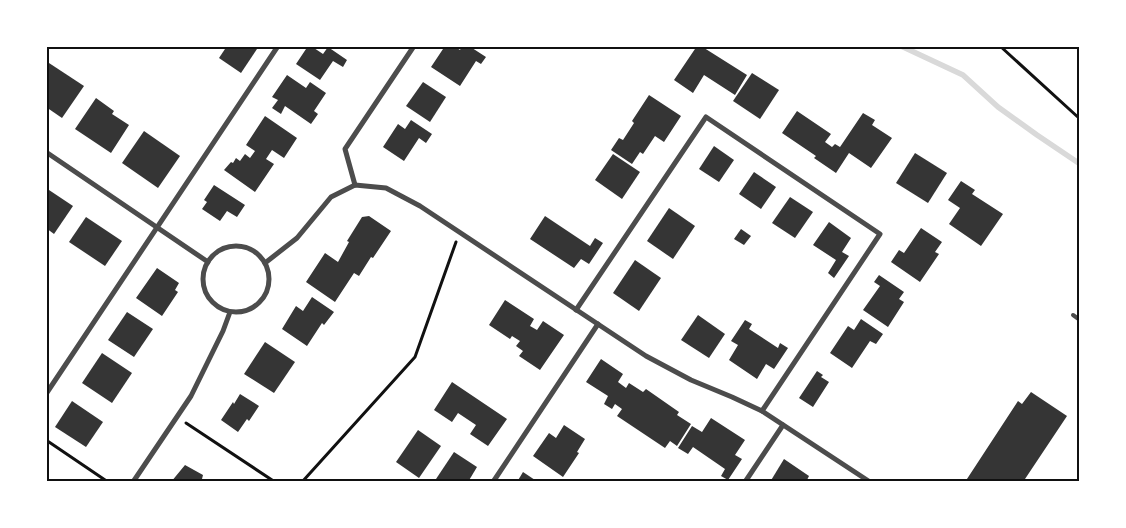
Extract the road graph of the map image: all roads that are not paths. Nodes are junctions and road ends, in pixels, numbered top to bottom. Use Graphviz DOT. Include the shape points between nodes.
graph roads {
  1 [pos="278,46"];
  2 [pos="414,46"];
  3 [pos="46,152"];
  4 [pos="356,185"];
  5 [pos="157,227"];
  6 [pos="208,262"];
  7 [pos="265,263"];
  8 [pos="576,310"];
  9 [pos="230,312"];
  10 [pos="1073,315"];
  11 [pos="1080,320"];
  12 [pos="598,324"];
  13 [pos="46,394"];
  14 [pos="762,412"];
  15 [pos="783,425"];
  16 [pos="133,482"];
  17 [pos="493,482"];
  18 [pos="745,482"];
  19 [pos="870,482"];
  1 -- 5 [label="street"];
  2 -- 4 [label="street" via="345,149"];
  3 -- 5 [label="street"];
  4 -- 7 [label="street" via="331,197 297,238"];
  4 -- 8 [label="street" via="386,188 420,206"];
  5 -- 6 [label="street"];
  5 -- 13 [label="street"];
  6 -- 7 [label="street" via="225,248 237,246 258,254"];
  6 -- 9 [label="street" via="204,272 206,293 212,302"];
  7 -- 9 [label="street" via="269,284 266,294 251,309"];
  8 -- 12 [label="street"];
  8 -- 14 [label="street" via="706,117 880,234"];
  9 -- 16 [label="street" via="195,388"];
  10 -- 11 [label="lane"];
  12 -- 14 [label="street" via="646,356"];
  12 -- 17 [label="street"];
  14 -- 15 [label="street"];
  15 -- 18 [label="street"];
  15 -- 19 [label="street"];
}
